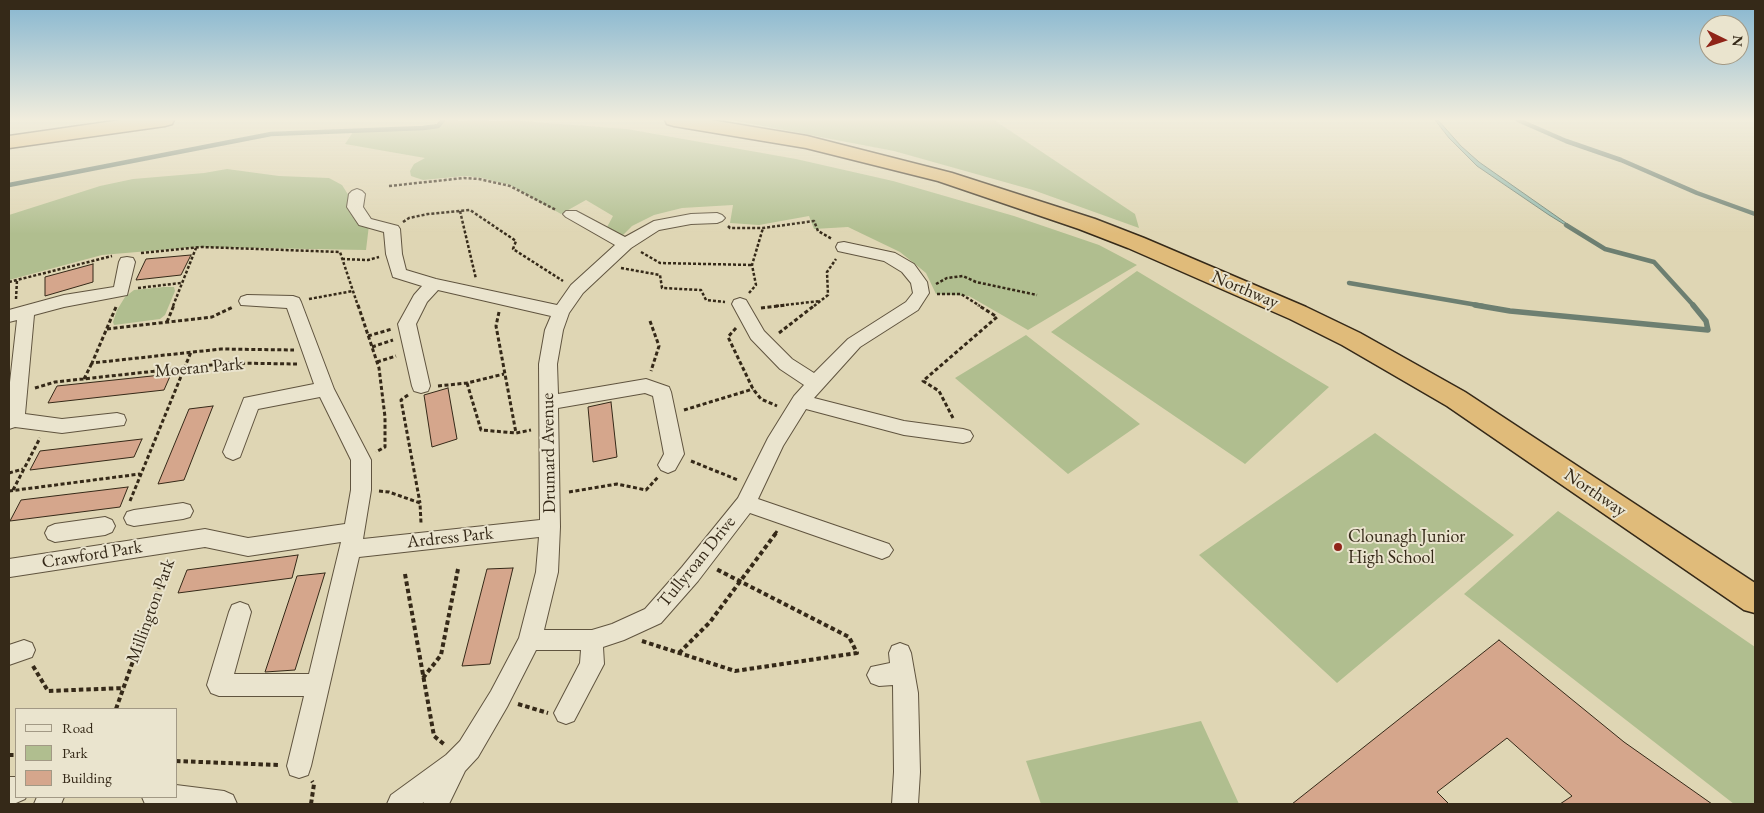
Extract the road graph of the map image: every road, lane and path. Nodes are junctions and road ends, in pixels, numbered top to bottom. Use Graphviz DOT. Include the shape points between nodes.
graph roads {
  1 [pos="875,158"];
  2 [pos="389,186"];
  3 [pos="357,194"];
  4 [pos="460,211"];
  5 [pos="571,214"];
  6 [pos="717,218"];
  7 [pos="763,228"];
  8 [pos="392,229"];
  9 [pos="625,244"];
  10 [pos="844,247"];
  11 [pos="196,248"];
  12 [pos="394,254"];
  13 [pos="129,257"];
  14 [pos="342,259"];
  15 [pos="603,265"];
  16 [pos="752,265"];
  17 [pos="17,280"];
  18 [pos="477,281"];
  19 [pos="9,282"];
  20 [pos="181,283"];
  21 [pos="434,284"];
  22 [pos="576,289"];
  23 [pos="353,291"];
  24 [pos="121,292"];
  25 [pos="921,293"];
  26 [pos="1037,295"];
  27 [pos="502,299"];
  28 [pos="247,301"];
  29 [pos="820,301"];
  30 [pos="293,302"];
  31 [pos="17,308"];
  32 [pos="744,310"];
  33 [pos="561,312"];
  34 [pos="650,321"];
  35 [pos="166,322"];
  36 [pos="107,329"];
  37 [pos="765,343"];
  38 [pos="191,352"];
  39 [pos="312,357"];
  40 [pos="92,362"];
  41 [pos="186,368"];
  42 [pos="504,374"];
  43 [pos="84,379"];
  44 [pos="467,383"];
  45 [pos="816,384"];
  46 [pos="421,386"];
  47 [pos="646,386"];
  48 [pos="325,389"];
  49 [pos="753,390"];
  50 [pos="18,392"];
  51 [pos="548,403"];
  52 [pos="798,407"];
  53 [pos="667,415"];
  54 [pos="117,420"];
  55 [pos="12,421"];
  56 [pos="47,424"];
  57 [pos="548,426"];
  58 [pos="516,433"];
  59 [pos="963,436"];
  60 [pos="233,452"];
  61 [pos="671,459"];
  62 [pos="361,460"];
  63 [pos="23,469"];
  64 [pos="9,473"];
  65 [pos="141,474"];
  66 [pos="361,490"];
  67 [pos="11,491"];
  68 [pos="550,495"];
  69 [pos="750,495"];
  70 [pos="420,503"];
  71 [pos="183,511"];
  72 [pos="131,512"];
  73 [pos="156,515"];
  74 [pos="788,517"];
  75 [pos="105,526"];
  76 [pos="550,527"];
  77 [pos="352,540"];
  78 [pos="422,541"];
  79 [pos="175,542"];
  80 [pos="145,547"];
  81 [pos="882,550"];
  82 [pos="63,560"];
  83 [pos="700,561"];
  84 [pos="10,568"];
  85 [pos="458,569"];
  86 [pos="405,574"];
  87 [pos="741,581"];
  88 [pos="1755,600"];
  89 [pos="240,612"];
  90 [pos="616,633"];
  91 [pos="530,640"];
  92 [pos="592,640"];
  93 [pos="17,653"];
  94 [pos="679,653"];
  95 [pos="894,667"];
  96 [pos="423,678"];
  97 [pos="319,685"];
  98 [pos="124,688"];
  99 [pos="499,699"];
  100 [pos="116,708"];
  101 [pos="566,713"];
  102 [pos="301,760"];
  103 [pos="178,761"];
  104 [pos="458,761"];
  105 [pos="178,798"];
  106 [pos="224,804"];
  107 [pos="311,804"];
  108 [pos="400,804"];
  109 [pos="436,804"];
  110 [pos="904,804"];
  1 -- 88 [label="highway, Northway" via="963,182 1087,224 1298,313 1351,339 1456,399"];
  2 -- 5 [label="path" via="479,179 510,186 561,213"];
  3 -- 8 [label="street" via="355,207 365,222"];
  4 -- 8 [label="path" via="409,218"];
  4 -- 18 [label="path"];
  4 -- 22 [label="path" via="470,210 516,241 513,248"];
  5 -- 9 [label="lane"];
  6 -- 7 [label="path" via="730,228"];
  6 -- 9 [label="street, Drumard Avenue" via="654,226"];
  7 -- 10 [label="path" via="814,221 818,231"];
  7 -- 16 [label="path"];
  8 -- 12 [label="street"];
  9 -- 15 [label="street, Drumard Avenue"];
  9 -- 16 [label="path" via="660,263"];
  10 -- 25 [label="street" via="889,258 908,268"];
  10 -- 29 [label="path" via="827,272 828,295"];
  11 -- 13 [label="path"];
  11 -- 14 [label="path" via="340,252"];
  11 -- 20 [label="path"];
  12 -- 14 [label="path" via="368,260"];
  12 -- 21 [label="street" via="399,274"];
  13 -- 17 [label="path" via="102,257"];
  13 -- 24 [label="street"];
  14 -- 23 [label="path"];
  15 -- 22 [label="street, Drumard Avenue"];
  15 -- 32 [label="path" via="660,275 662,288 701,290 706,300"];
  16 -- 32 [label="path" via="756,285"];
  17 -- 19 [label="path"];
  17 -- 31 [label="path"];
  20 -- 24 [label="path"];
  20 -- 35 [label="path"];
  21 -- 27 [label="street"];
  21 -- 46 [label="street" via="420,299 407,324"];
  22 -- 33 [label="street, Drumard Avenue"];
  23 -- 30 [label="path"];
  23 -- 62 [label="path" via="379,368 385,417 385,446"];
  24 -- 31 [label="street"];
  24 -- 36 [label="path"];
  25 -- 26 [label="path" via="947,278 963,276 976,282"];
  25 -- 45 [label="street, Tullyroan Drive" via="912,306 854,343"];
  25 -- 59 [label="path" via="961,294 997,316 923,381 939,391"];
  27 -- 33 [label="street"];
  27 -- 42 [label="path" via="496,326"];
  28 -- 30 [label="street"];
  28 -- 35 [label="path" via="212,317"];
  29 -- 32 [label="path"];
  29 -- 37 [label="path"];
  30 -- 39 [label="street"];
  31 -- 50 [label="street"];
  32 -- 37 [label="street"];
  32 -- 49 [label="path" via="728,336"];
  33 -- 51 [label="street, Drumard Avenue" via="548,364"];
  34 -- 47 [label="path" via="659,346"];
  35 -- 36 [label="path"];
  36 -- 40 [label="path"];
  37 -- 45 [label="street" via="786,364"];
  38 -- 39 [label="path, Moeran Park" via="221,349"];
  38 -- 40 [label="path, Moeran Park"];
  38 -- 41 [label="path"];
  39 -- 41 [label="path, Moeran Park"];
  39 -- 48 [label="street"];
  40 -- 43 [label="path"];
  41 -- 43 [label="path, Moeran Park"];
  41 -- 65 [label="path"];
  42 -- 44 [label="path"];
  42 -- 58 [label="path"];
  43 -- 50 [label="path, Moeran Park" via="55,382"];
  44 -- 46 [label="path"];
  44 -- 58 [label="path" via="481,430"];
  45 -- 52 [label="street, Tullyroan Drive"];
  46 -- 70 [label="path" via="401,400"];
  47 -- 51 [label="street"];
  47 -- 53 [label="street" via="662,392"];
  48 -- 60 [label="street" via="251,403"];
  48 -- 62 [label="street"];
  49 -- 52 [label="path" via="761,399"];
  49 -- 53 [label="path"];
  50 -- 55 [label="street"];
  51 -- 57 [label="street, Drumard Avenue"];
  52 -- 59 [label="street"];
  52 -- 69 [label="street, Tullyroan Drive" via="775,443"];
  53 -- 61 [label="street"];
  54 -- 56 [label="street" via="62,426"];
  55 -- 56 [label="street"];
  56 -- 63 [label="path"];
  57 -- 58 [label="path"];
  57 -- 68 [label="street, Drumard Avenue"];
  61 -- 68 [label="path" via="646,490 617,484"];
  61 -- 69 [label="path"];
  62 -- 66 [label="street"];
  63 -- 64 [label="path"];
  63 -- 67 [label="path"];
  65 -- 67 [label="path"];
  65 -- 72 [label="path"];
  66 -- 70 [label="path" via="389,492"];
  66 -- 77 [label="street"];
  68 -- 76 [label="street, Drumard Avenue"];
  69 -- 74 [label="street, Tullyroan Drive"];
  69 -- 83 [label="street, Tullyroan Drive"];
  70 -- 78 [label="path"];
  71 -- 73 [label="street"];
  72 -- 73 [label="street"];
  73 -- 80 [label="street"];
  74 -- 81 [label="street, Tullyroan Drive"];
  74 -- 87 [label="path"];
  75 -- 82 [label="lane" via="65,532"];
  76 -- 78 [label="street, Ardress Park"];
  76 -- 91 [label="street, Drumard Avenue" via="547,572"];
  77 -- 78 [label="street, Ardress Park"];
  77 -- 79 [label="street, Millington Park" via="248,546 205,538"];
  77 -- 97 [label="street"];
  79 -- 80 [label="street, Crawford Park"];
  79 -- 98 [label="path, Millington Park"];
  80 -- 82 [label="street, Crawford Park"];
  82 -- 84 [label="street, Crawford Park"];
  83 -- 87 [label="path"];
  83 -- 90 [label="street, Tullyroan Drive" via="652,616"];
  85 -- 96 [label="path" via="441,655"];
  86 -- 96 [label="path"];
  87 -- 94 [label="path" via="710,622"];
  87 -- 94 [label="path" via="848,637 857,653 735,672"];
  89 -- 97 [label="street" via="219,686"];
  90 -- 92 [label="street, Tullyroan Drive"];
  90 -- 94 [label="path"];
  91 -- 92 [label="street, Tullyroan Drive"];
  91 -- 99 [label="street, Drumard Avenue"];
  92 -- 101 [label="street" via="592,664"];
  93 -- 98 [label="path" via="48,691"];
  95 -- 110 [label="street" via="906,693"];
  96 -- 104 [label="path" via="434,736"];
  97 -- 102 [label="street"];
  98 -- 100 [label="path, Millington Park"];
  99 -- 101 [label="path" via="550,713"];
  99 -- 104 [label="street, Drumard Avenue"];
  102 -- 103 [label="path"];
  102 -- 107 [label="path" via="314,784"];
  104 -- 108 [label="street, Drumard Avenue"];
  104 -- 109 [label="street, Drumard Avenue"];
  105 -- 106 [label="street"];
}
